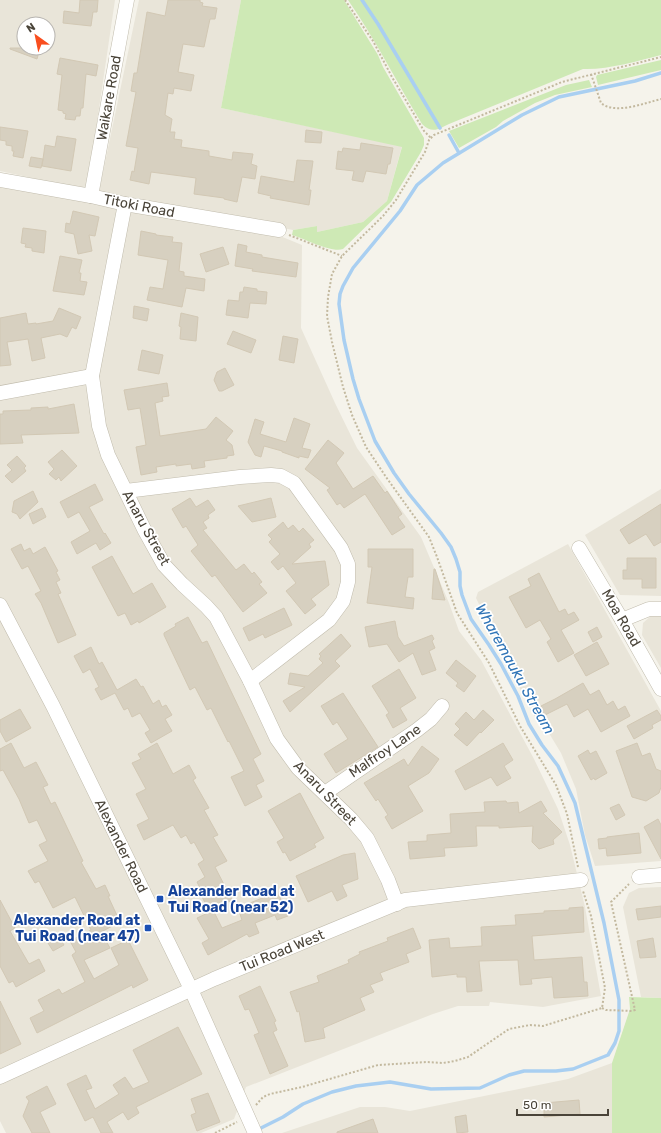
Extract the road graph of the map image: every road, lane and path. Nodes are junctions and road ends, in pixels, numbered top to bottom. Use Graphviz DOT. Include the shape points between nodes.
graph roads {
  1 [pos="127,0"];
  2 [pos="345,0"];
  3 [pos="661,57"];
  4 [pos="591,74"];
  5 [pos="661,99"];
  6 [pos="431,138"];
  7 [pos="0,180"];
  8 [pos="91,196"];
  9 [pos="125,204"];
  10 [pos="279,230"];
  11 [pos="342,256"];
  12 [pos="92,376"];
  13 [pos="0,393"];
  14 [pos="126,492"];
  15 [pos="579,548"];
  16 [pos="0,605"];
  17 [pos="661,609"];
  18 [pos="622,620"];
  19 [pos="250,682"];
  20 [pos="661,689"];
  21 [pos="442,706"];
  22 [pos="325,793"];
  23 [pos="661,875"];
  24 [pos="640,877"];
  25 [pos="581,880"];
  26 [pos="397,904"];
  27 [pos="191,990"];
  28 [pos="602,1008"];
  29 [pos="0,1077"];
  30 [pos="252,1125"];
  31 [pos="215,1133"];
  1 -- 8 [label="street, Waikare Road"];
  2 -- 6 [label="path" via="373,40 392,77 424,131"];
  3 -- 4 [label="path"];
  4 -- 5 [label="path" via="604,106 624,108"];
  4 -- 6 [label="path" via="533,93"];
  6 -- 11 [label="path" via="396,200"];
  7 -- 8 [label="street, Titoki Road"];
  8 -- 9 [label="street, Titoki Road"];
  9 -- 10 [label="street, Titoki Road"];
  9 -- 12 [label="street, Anaru Street"];
  10 -- 11 [label="path"];
  11 -- 25 [label="path" via="332,274 327,316 352,416 366,447 429,537 457,613 489,663 520,726 556,786 567,814"];
  12 -- 13 [label="street"];
  12 -- 14 [label="street, Anaru Street" via="99,426 108,455"];
  14 -- 19 [label="street, Anaru Street" via="164,565 216,617"];
  14 -- 19 [label="street" via="240,477 281,476 294,483 341,548 348,564 348,582 343,601 329,620"];
  15 -- 18 [label="street, Moa Road"];
  16 -- 27 [label="street, Alexander Road" via="53,706"];
  17 -- 18 [label="street" via="649,609"];
  18 -- 20 [label="street, Moa Road"];
  19 -- 22 [label="street, Anaru Street" via="277,738 298,768"];
  21 -- 22 [label="street, Malfroy Lane" via="422,726"];
  22 -- 26 [label="street, Anaru Street" via="367,838"];
  23 -- 24 [label="street"];
  24 -- 28 [label="path" via="627,885 611,902 635,1010"];
  25 -- 26 [label="street, Tui Road West" via="417,898"];
  25 -- 28 [label="path" via="605,988"];
  26 -- 27 [label="street, Tui Road West"];
  27 -- 29 [label="street, Tui Road West"];
  27 -- 30 [label="street, Alexander Road"];
  28 -- 30 [label="path" via="543,1026 530,1025 509,1029 468,1057 455,1061 378,1065 270,1094 256,1103"];
  30 -- 31 [label="path"];
}
